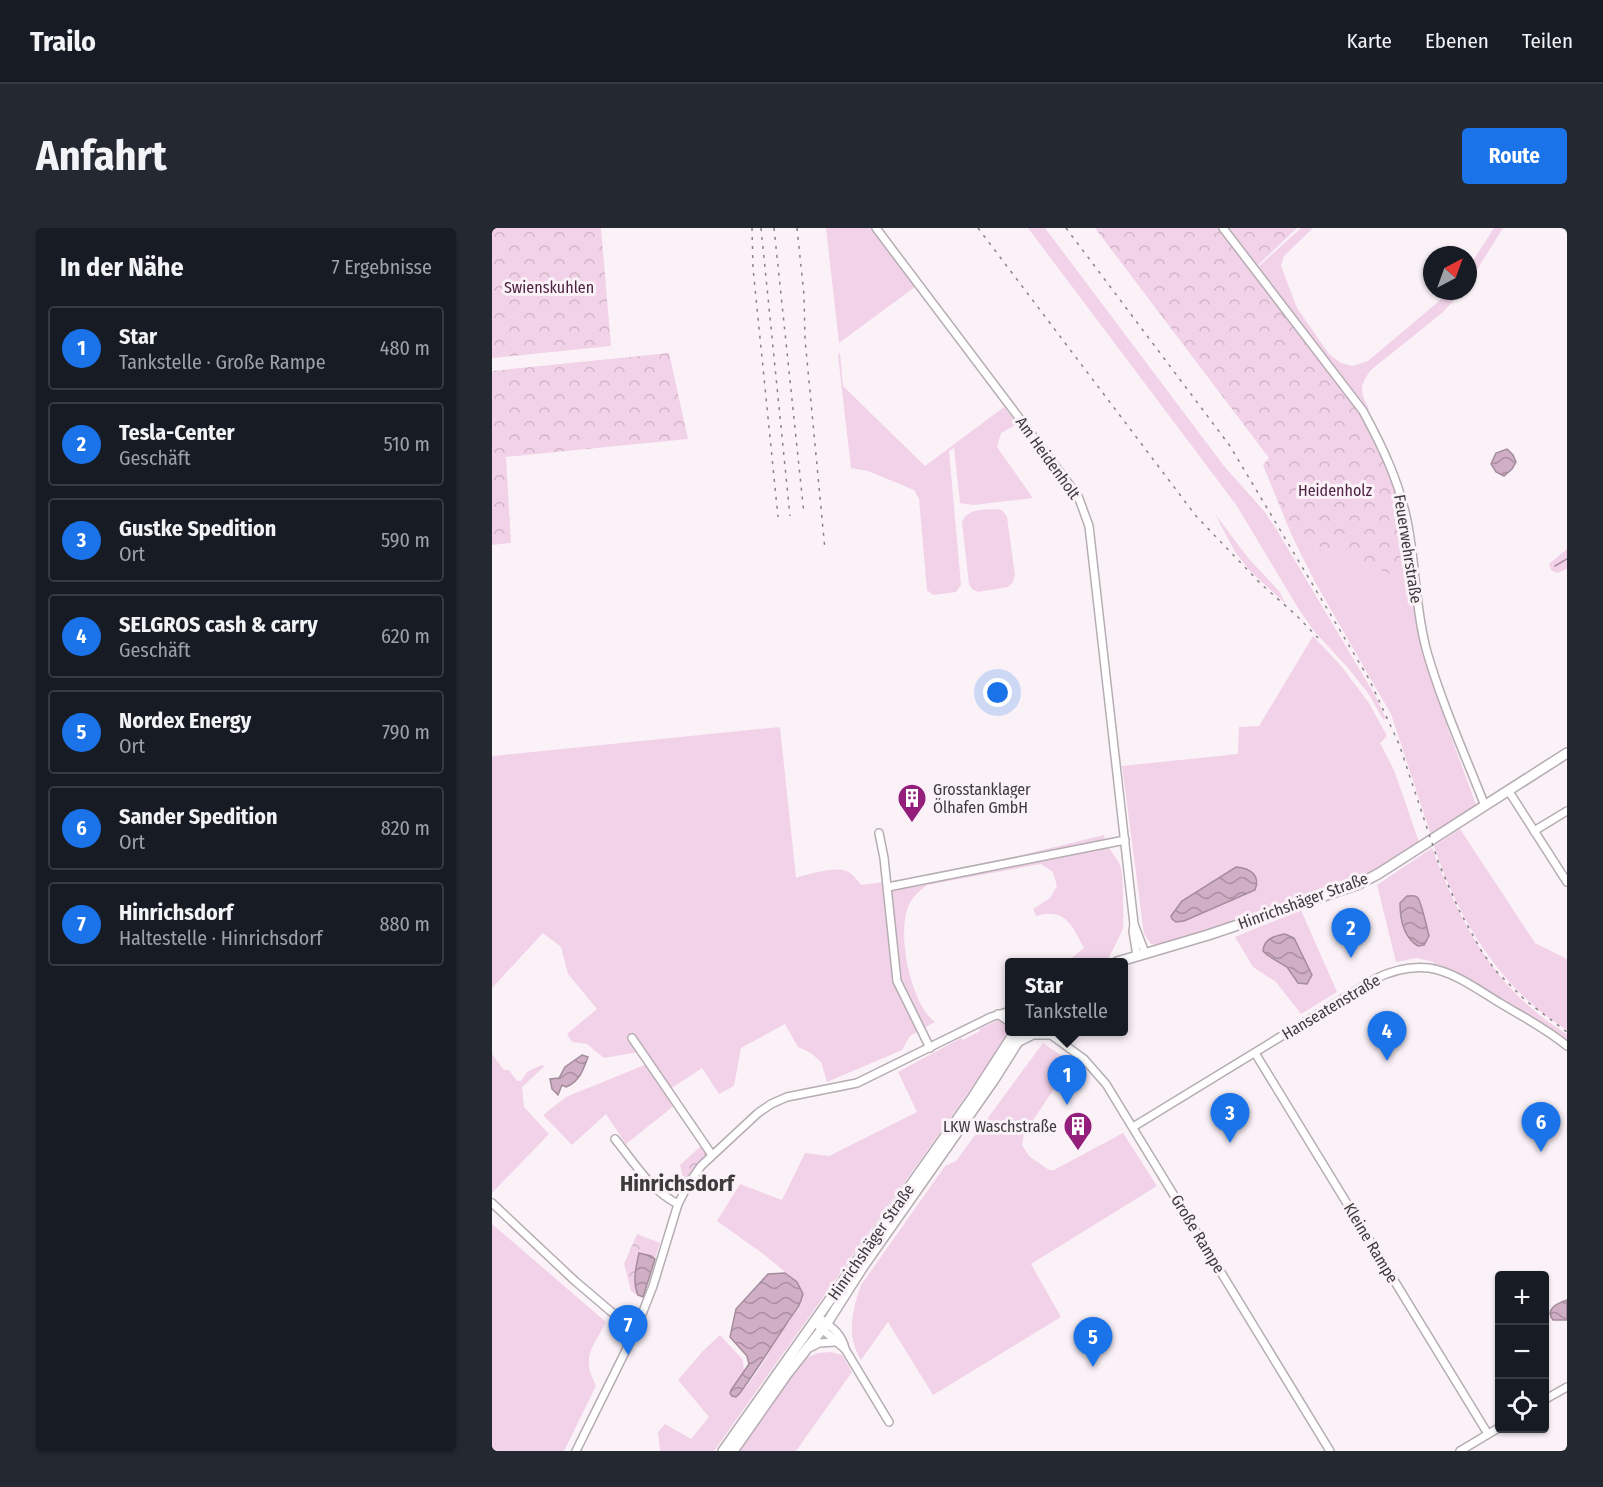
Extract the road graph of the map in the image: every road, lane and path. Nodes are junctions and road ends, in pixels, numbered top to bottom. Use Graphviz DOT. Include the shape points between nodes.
graph roads {
  1 [pos="876,228"];
  2 [pos="1223,228"];
  3 [pos="1567,753"];
  4 [pos="1508,790"];
  5 [pos="1485,806"];
  6 [pos="1567,811"];
  7 [pos="1534,831"];
  8 [pos="881,833"];
  9 [pos="1125,840"];
  10 [pos="1567,882"];
  11 [pos="888,887"];
  12 [pos="1141,955"];
  13 [pos="1128,959"];
  14 [pos="1005,1012"];
  15 [pos="998,1014"];
  16 [pos="1005,1019"];
  17 [pos="1014,1036"];
  18 [pos="1014,1036"];
  19 [pos="1054,1036"];
  20 [pos="632,1038"];
  21 [pos="1567,1046"];
  22 [pos="930,1048"];
  23 [pos="1255,1053"];
  24 [pos="1133,1127"];
  25 [pos="615,1139"];
  26 [pos="712,1155"];
  27 [pos="492,1203"];
  28 [pos="678,1204"];
  29 [pos="816,1319"];
  30 [pos="824,1326"];
  31 [pos="635,1332"];
  32 [pos="835,1342"];
  33 [pos="844,1349"];
  34 [pos="806,1350"];
  35 [pos="1567,1387"];
  36 [pos="1549,1398"];
  37 [pos="889,1422"];
  38 [pos="1495,1430"];
  39 [pos="1488,1434"];
  40 [pos="576,1451"];
  41 [pos="723,1451"];
  42 [pos="733,1451"];
  43 [pos="1330,1451"];
  44 [pos="1460,1451"];
  1 -- 9 [label="street, Am Heidenholt" via="1078,496 1086,512"];
  2 -- 5 [label="street, Feuerwehrstraße" via="1363,411 1378,438 1397,480 1407,521 1427,652"];
  3 -- 4 [label="main road, Hinrichshäger Straße"];
  4 -- 5 [label="main road, Hinrichshäger Straße"];
  4 -- 7 [label="street"];
  5 -- 12 [label="main road, Hinrichshäger Straße" via="1359,884"];
  6 -- 7 [label="street"];
  7 -- 10 [label="street"];
  8 -- 11 [label="street"];
  9 -- 11 [label="street"];
  9 -- 12 [label="street, Am Heidenholt"];
  11 -- 22 [label="street" via="897,981"];
  12 -- 13 [label="main road, Hinrichshäger Straße"];
  14 -- 15 [label="street"];
  15 -- 16 [label="street"];
  15 -- 22 [label="street"];
  17 -- 29 [label="main road, Hinrichshäger Straße"];
  18 -- 30 [label="main road, Hinrichshäger Straße"];
  19 -- 24 [label="street, Große Rampe" via="1098,1072"];
  20 -- 26 [label="street"];
  21 -- 23 [label="street, Hanseatenstraße" via="1453,975 1419,967 1375,979"];
  22 -- 26 [label="street" via="857,1083 787,1097 771,1104"];
  23 -- 24 [label="street, Hanseatenstraße"];
  23 -- 39 [label="street, Kleine Rampe"];
  24 -- 43 [label="street, Große Rampe"];
  25 -- 28 [label="street" via="642,1176"];
  26 -- 28 [label="street" via="695,1173"];
  27 -- 31 [label="street"];
  28 -- 31 [label="street"];
  29 -- 30 [label="street"];
  29 -- 41 [label="main road, Hinrichshäger Straße"];
  30 -- 32 [label="street"];
  30 -- 33 [label="street" via="837,1332"];
  30 -- 34 [label="main road, Hinrichshäger Straße"];
  31 -- 40 [label="street"];
  32 -- 33 [label="street"];
  32 -- 34 [label="street" via="819,1343"];
  33 -- 37 [label="street"];
  34 -- 42 [label="main road, Hinrichshäger Straße"];
  35 -- 36 [label="street"];
  38 -- 39 [label="street"];
  39 -- 44 [label="street"];
}
